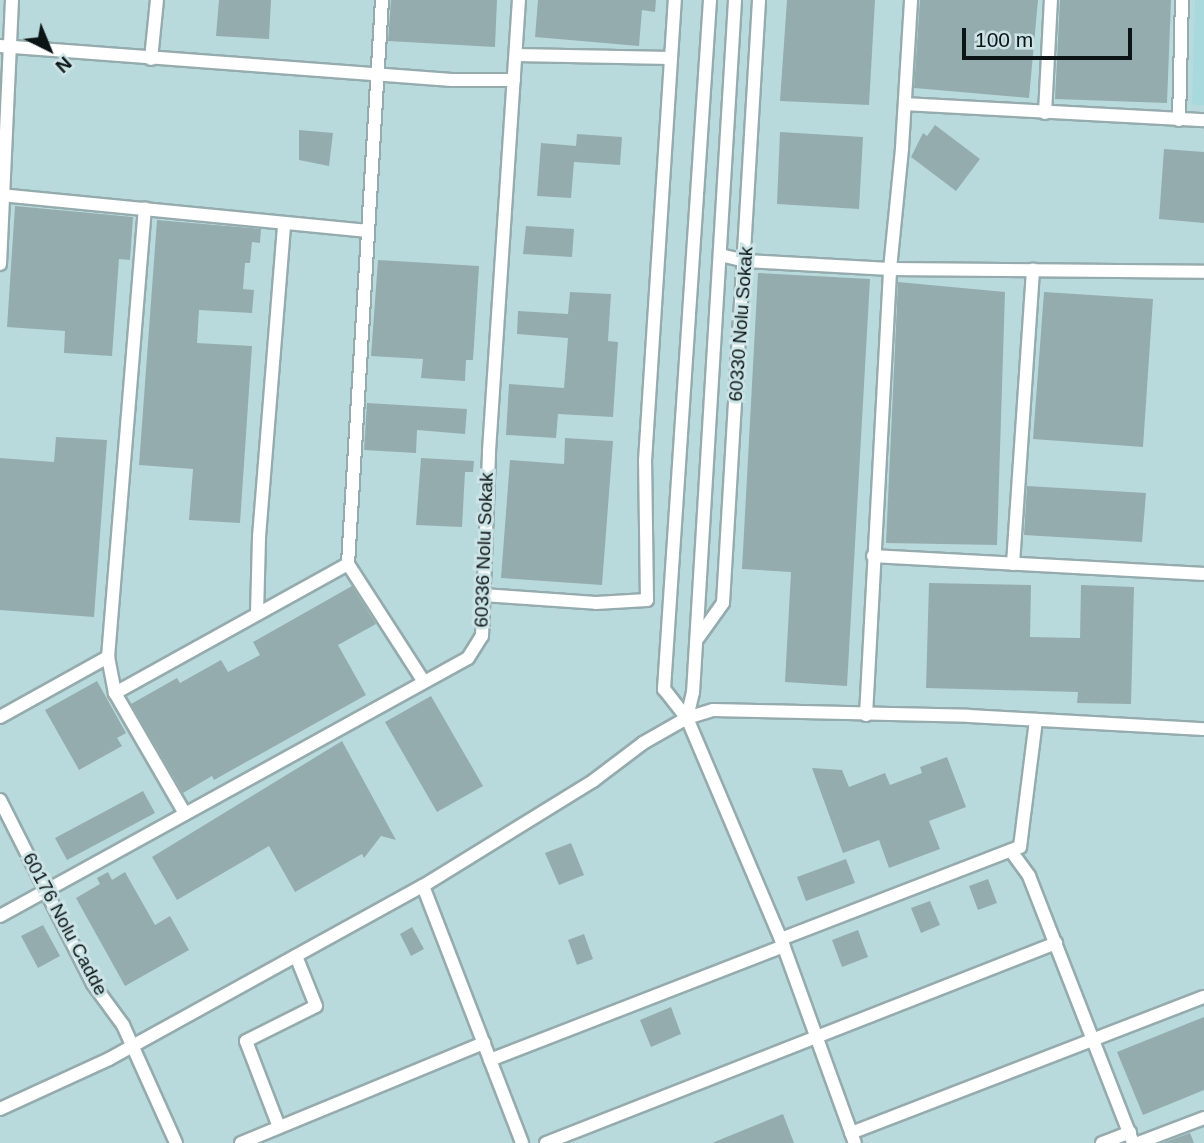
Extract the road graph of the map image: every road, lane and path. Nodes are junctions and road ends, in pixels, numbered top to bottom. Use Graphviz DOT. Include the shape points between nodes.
graph roads {
  1 [pos="12,0"];
  2 [pos="157,0"];
  3 [pos="382,0"];
  4 [pos="519,0"];
  5 [pos="675,0"];
  6 [pos="710,0"];
  7 [pos="736,0"];
  8 [pos="759,0"];
  9 [pos="911,0"];
  10 [pos="1051,0"];
  11 [pos="1182,0"];
  12 [pos="5,47"];
  13 [pos="516,55"];
  14 [pos="671,58"];
  15 [pos="151,59"];
  16 [pos="377,74"];
  17 [pos="514,80"];
  18 [pos="905,104"];
  19 [pos="1045,113"];
  20 [pos="1179,120"];
  21 [pos="1204,120"];
  22 [pos="2,195"];
  23 [pos="145,209"];
  24 [pos="284,222"];
  25 [pos="367,230"];
  26 [pos="720,255"];
  27 [pos="746,261"];
  28 [pos="0,264"];
  29 [pos="890,269"];
  30 [pos="1033,270"];
  31 [pos="1204,272"];
  32 [pos="873,556"];
  33 [pos="348,564"];
  34 [pos="1013,564"];
  35 [pos="1204,574"];
  36 [pos="483,595"];
  37 [pos="257,614"];
  38 [pos="696,639"];
  39 [pos="108,657"];
  40 [pos="424,682"];
  41 [pos="115,692"];
  42 [pos="866,715"];
  43 [pos="0,718"];
  44 [pos="687,718"];
  45 [pos="1036,720"];
  46 [pos="1204,729"];
  47 [pos="0,800"];
  48 [pos="184,813"];
  49 [pos="1011,851"];
  50 [pos="423,886"];
  51 [pos="45,889"];
  52 [pos="0,916"];
  53 [pos="782,943"];
  54 [pos="1056,943"];
  55 [pos="296,956"];
  56 [pos="1204,997"];
  57 [pos="817,1038"];
  58 [pos="1094,1040"];
  59 [pos="484,1043"];
  60 [pos="132,1046"];
  61 [pos="490,1060"];
  62 [pos="0,1109"];
  63 [pos="1204,1118"];
  64 [pos="279,1127"];
  65 [pos="853,1138"];
  66 [pos="1134,1139"];
  67 [pos="176,1143"];
  68 [pos="241,1143"];
  69 [pos="523,1143"];
  70 [pos="546,1143"];
  71 [pos="1101,1143"];
  1 -- 12 [label="street"];
  2 -- 15 [label="street"];
  3 -- 16 [label="street"];
  4 -- 13 [label="street, 60336 Nolu Sokak"];
  5 -- 14 [label="street"];
  6 -- 44 [label="street" via="664,689"];
  7 -- 26 [label="street"];
  8 -- 27 [label="street, 60330 Nolu Sokak"];
  9 -- 18 [label="street"];
  10 -- 19 [label="street"];
  11 -- 20 [label="street"];
  12 -- 15 [label="street"];
  12 -- 22 [label="street"];
  13 -- 14 [label="street"];
  13 -- 17 [label="street, 60336 Nolu Sokak"];
  14 -- 36 [label="street" via="645,461 647,600 596,603"];
  15 -- 16 [label="street"];
  16 -- 17 [label="street"];
  16 -- 25 [label="street"];
  17 -- 36 [label="street, 60336 Nolu Sokak"];
  18 -- 19 [label="street"];
  18 -- 29 [label="street"];
  19 -- 20 [label="street"];
  20 -- 21 [label="street"];
  22 -- 23 [label="street"];
  22 -- 28 [label="street"];
  23 -- 24 [label="street"];
  23 -- 39 [label="street"];
  24 -- 25 [label="street"];
  24 -- 37 [label="street"];
  25 -- 33 [label="street"];
  26 -- 27 [label="street"];
  26 -- 38 [label="street"];
  27 -- 29 [label="street"];
  27 -- 38 [label="street, 60330 Nolu Sokak" via="723,603"];
  29 -- 30 [label="street"];
  29 -- 32 [label="street"];
  30 -- 31 [label="street"];
  30 -- 34 [label="street"];
  32 -- 34 [label="street"];
  32 -- 42 [label="street"];
  33 -- 37 [label="street"];
  33 -- 40 [label="street"];
  34 -- 35 [label="street"];
  36 -- 40 [label="street, 60336 Nolu Sokak" via="482,636 468,658"];
  37 -- 41 [label="street"];
  38 -- 44 [label="street"];
  39 -- 41 [label="street"];
  39 -- 43 [label="street"];
  40 -- 48 [label="street, 60336 Nolu Sokak"];
  41 -- 48 [label="street"];
  42 -- 44 [label="street" via="713,710"];
  42 -- 45 [label="street"];
  44 -- 50 [label="street"];
  44 -- 53 [label="street"];
  45 -- 46 [label="street"];
  45 -- 49 [label="street" via="1020,847"];
  47 -- 51 [label="street, 60176 Nolu Cadde"];
  48 -- 51 [label="street, 60336 Nolu Sokak"];
  49 -- 53 [label="street"];
  49 -- 54 [label="street" via="1029,876"];
  50 -- 55 [label="street"];
  50 -- 59 [label="street"];
  51 -- 52 [label="street, 60336 Nolu Sokak"];
  51 -- 60 [label="street, 60176 Nolu Cadde" via="93,984 123,1025"];
  53 -- 57 [label="street"];
  53 -- 61 [label="street"];
  54 -- 57 [label="street"];
  54 -- 58 [label="street"];
  55 -- 60 [label="street"];
  55 -- 64 [label="street" via="316,1006 246,1041"];
  56 -- 58 [label="street"];
  57 -- 65 [label="street"];
  57 -- 70 [label="street"];
  58 -- 65 [label="street"];
  58 -- 66 [label="street"];
  59 -- 61 [label="street"];
  59 -- 64 [label="street"];
  60 -- 62 [label="street"];
  60 -- 67 [label="street, 60176 Nolu Cadde"];
  61 -- 69 [label="street"];
  63 -- 66 [label="street"];
  64 -- 68 [label="street"];
  66 -- 71 [label="street"];
}
